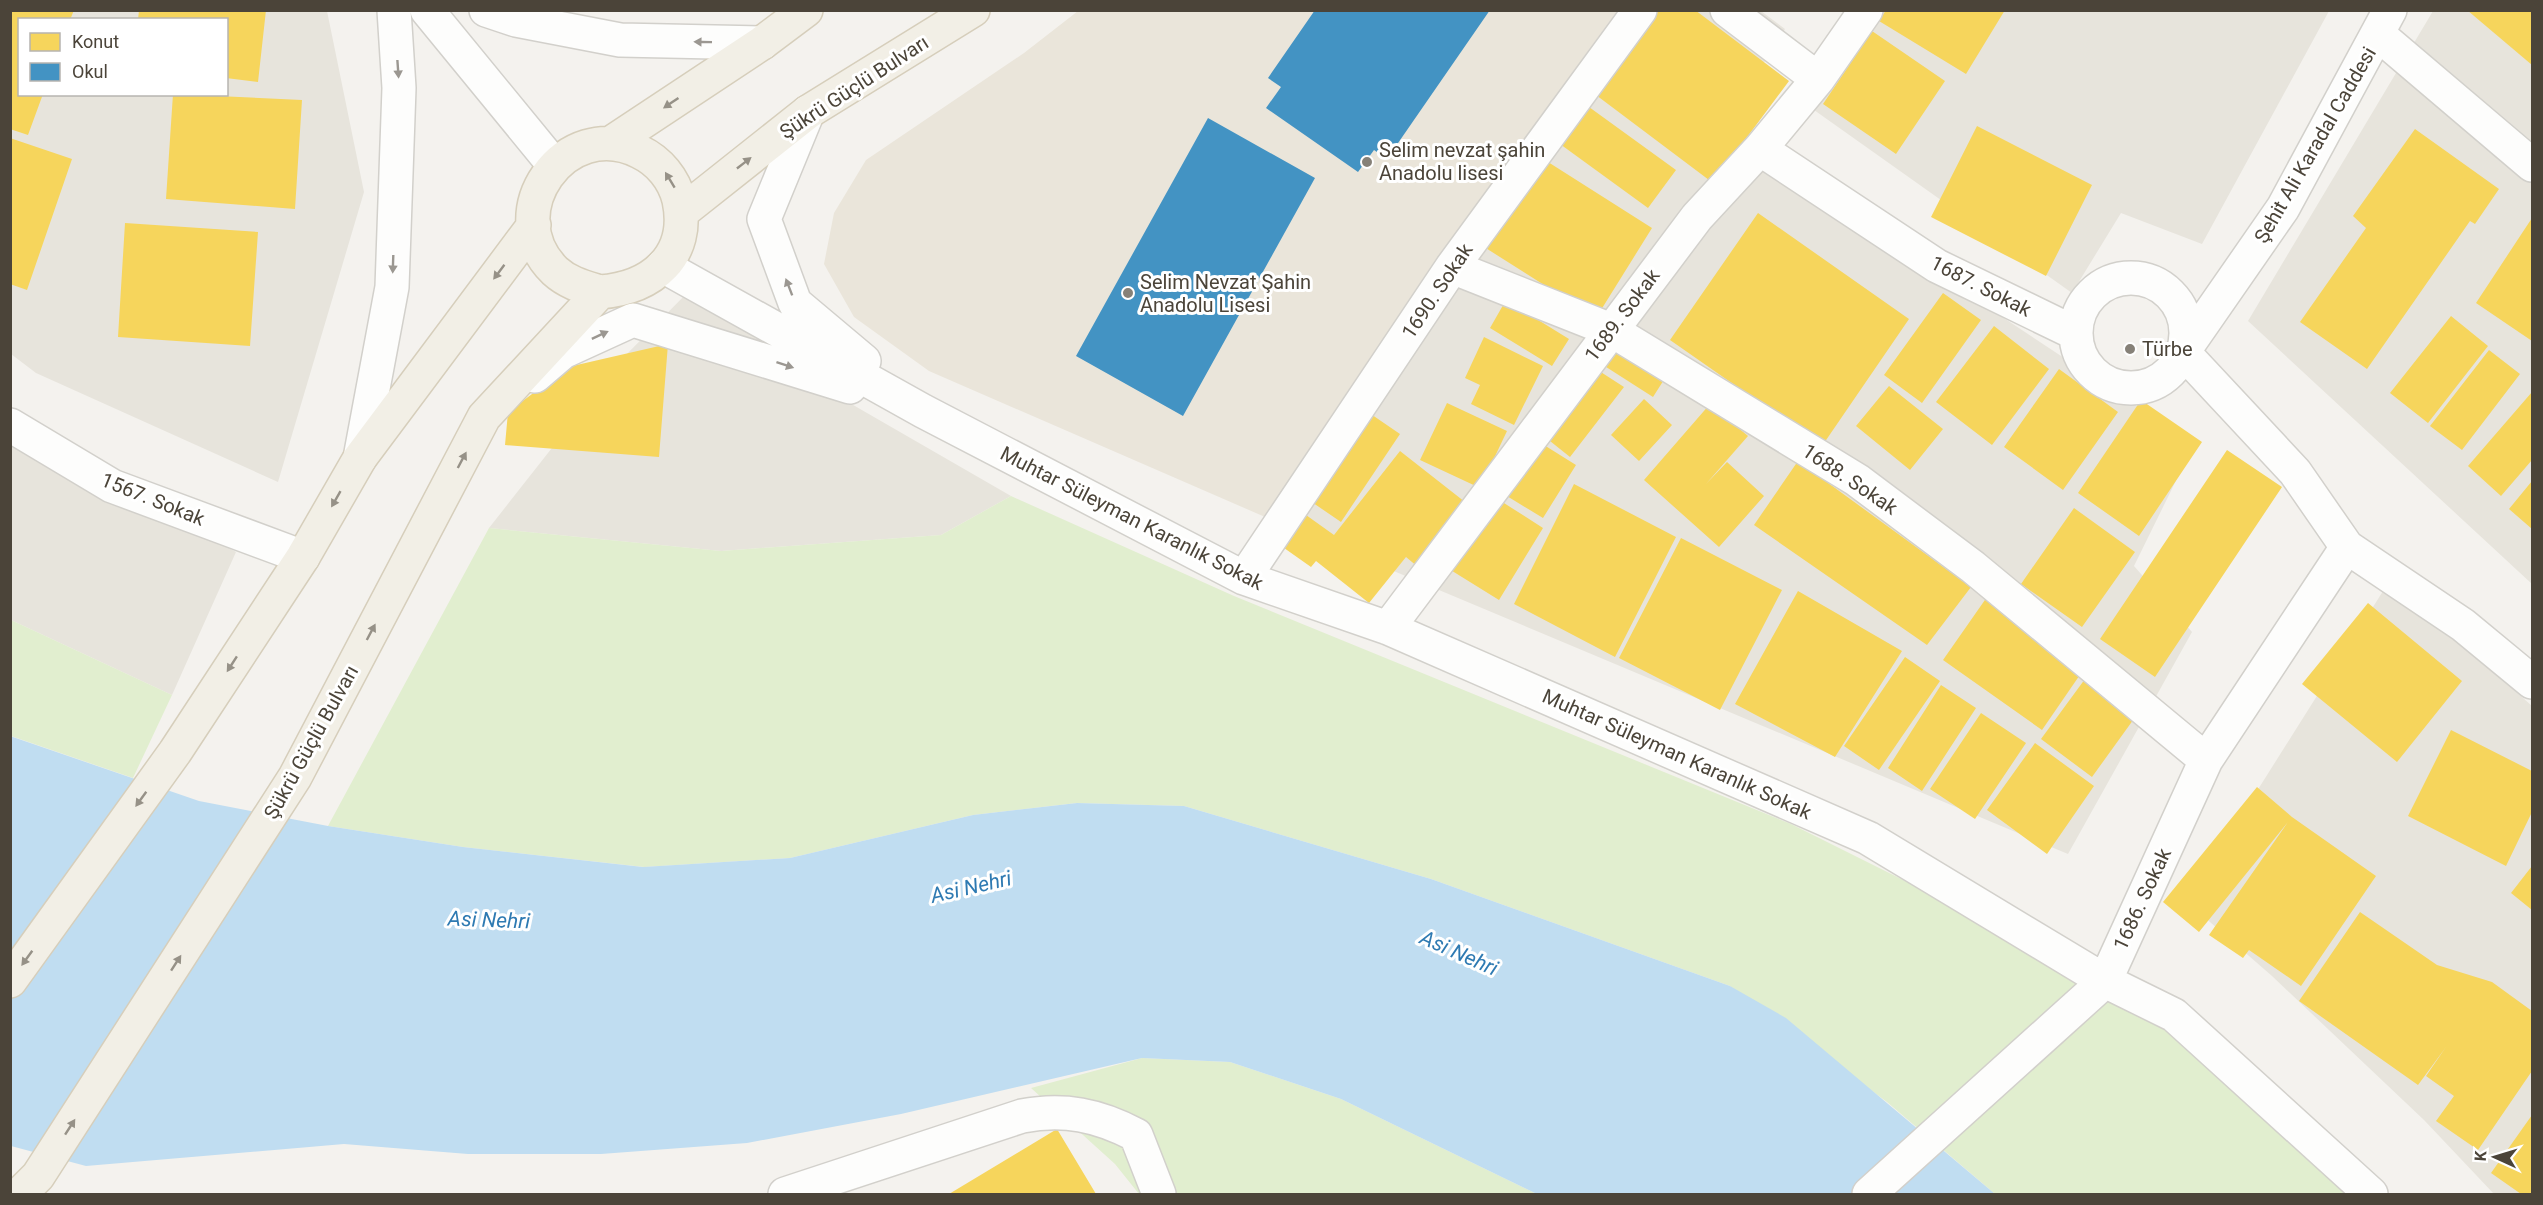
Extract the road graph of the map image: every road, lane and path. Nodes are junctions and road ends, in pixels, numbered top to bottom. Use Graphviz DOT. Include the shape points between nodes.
graph roads {
  1 [pos="394,10"];
  2 [pos="427,10"];
  3 [pos="486,10"];
  4 [pos="806,10"];
  5 [pos="973,10"];
  6 [pos="1640,10"];
  7 [pos="1726,10"];
  8 [pos="1866,10"];
  9 [pos="2384,23"];
  10 [pos="762,43"];
  11 [pos="1818,78"];
  12 [pos="808,112"];
  13 [pos="611,143"];
  14 [pos="1760,149"];
  15 [pos="554,165"];
  16 [pos="2532,165"];
  17 [pos="682,212"];
  18 [pos="534,225"];
  19 [pos="663,266"];
  20 [pos="1452,267"];
  21 [pos="600,292"];
  22 [pos="1611,330"];
  23 [pos="2075,333"];
  24 [pos="2183,352"];
  25 [pos="923,411"];
  26 [pos="484,417"];
  27 [pos="10,425"];
  28 [pos="360,458"];
  29 [pos="2347,547"];
  30 [pos="303,556"];
  31 [pos="1244,578"];
  32 [pos="1388,628"];
  33 [pos="2532,682"];
  34 [pos="2205,760"];
  35 [pos="10,981"];
  36 [pos="2105,981"];
  37 [pos="29,1185"];
  38 [pos="785,1194"];
  39 [pos="1159,1194"];
  40 [pos="1869,1194"];
  41 [pos="2371,1194"];
  1 -- 28 [label="street, one-way" via="399,88 392,287"];
  2 -- 15 [label="street"];
  10 -- 3 [label="street, one-way" via="620,40 516,20"];
  4 -- 10 [label="main road"];
  5 -- 12 [label="main road, Şükrü Güçlü Bulvarı"];
  6 -- 20 [label="street, 1690. Sokak"];
  7 -- 11 [label="street"];
  8 -- 11 [label="street, 1689. Sokak"];
  9 -- 16 [label="street"];
  9 -- 24 [label="street, Şehit Ali Karadal Caddesi" via="2283,208"];
  10 -- 13 [label="main road, one-way"];
  11 -- 14 [label="street, 1689. Sokak"];
  17 -- 12 [label="main road, Şükrü Güçlü Bulvarı, one-way"];
  25 -- 12 [label="street, Muhtar Süleyman Karanlık Sokak, one-way" via="795,303 764,219"];
  13 -- 15 [label="main road" via="580,149"];
  17 -- 13 [label="main road, one-way" via="677,191 651,157 632,147"];
  14 -- 22 [label="street, 1689. Sokak" via="1697,217"];
  14 -- 23 [label="street, 1687. Sokak" via="1937,266"];
  15 -- 18 [label="main road" via="534,204"];
  17 -- 19 [label="main road" via="674,250"];
  18 -- 21 [label="main road" via="541,250 555,271 576,285"];
  18 -- 28 [label="main road, one-way"];
  19 -- 21 [label="main road" via="646,281 624,290"];
  19 -- 25 [label="street, Muhtar Süleyman Karanlık Sokak"];
  20 -- 22 [label="street, 1688. Sokak"];
  20 -- 31 [label="street, 1690. Sokak"];
  21 -- 26 [label="main road, Şükrü Güçlü Bulvarı"];
  22 -- 32 [label="street, 1689. Sokak"];
  22 -- 34 [label="street, 1688. Sokak" via="1857,480 1973,567"];
  23 -- 24 [label="street" via="2078,350 2097,378 2121,387 2147,386 2163,379"];
  23 -- 24 [label="street" via="2078,314 2103,285 2122,278 2140,278 2173,297 2183,314 2187,333"];
  24 -- 29 [label="street" via="2295,472"];
  26 -- 25 [label="street, Muhtar Süleyman Karanlık Sokak, one-way" via="563,352 633,320"];
  25 -- 31 [label="street, Muhtar Süleyman Karanlık Sokak"];
  37 -- 26 [label="main road, Şükrü Güçlü Bulvarı, one-way" via="295,777"];
  27 -- 30 [label="street, 1567. Sokak" via="112,486"];
  28 -- 30 [label="main road, one-way"];
  29 -- 33 [label="street" via="2463,625"];
  29 -- 34 [label="street, 1686. Sokak"];
  30 -- 35 [label="main road, one-way" via="175,752"];
  31 -- 32 [label="street, Muhtar Süleyman Karanlık Sokak"];
  32 -- 36 [label="street, Muhtar Süleyman Karanlık Sokak" via="1868,838"];
  34 -- 36 [label="street, 1686. Sokak"];
  36 -- 40 [label="street, 1686. Sokak"];
  36 -- 41 [label="street, Muhtar Süleyman Karanlık Sokak" via="2174,1015"];
  38 -- 39 [label="street" via="1022,1116 1056,1112 1089,1115 1136,1135"];
}
